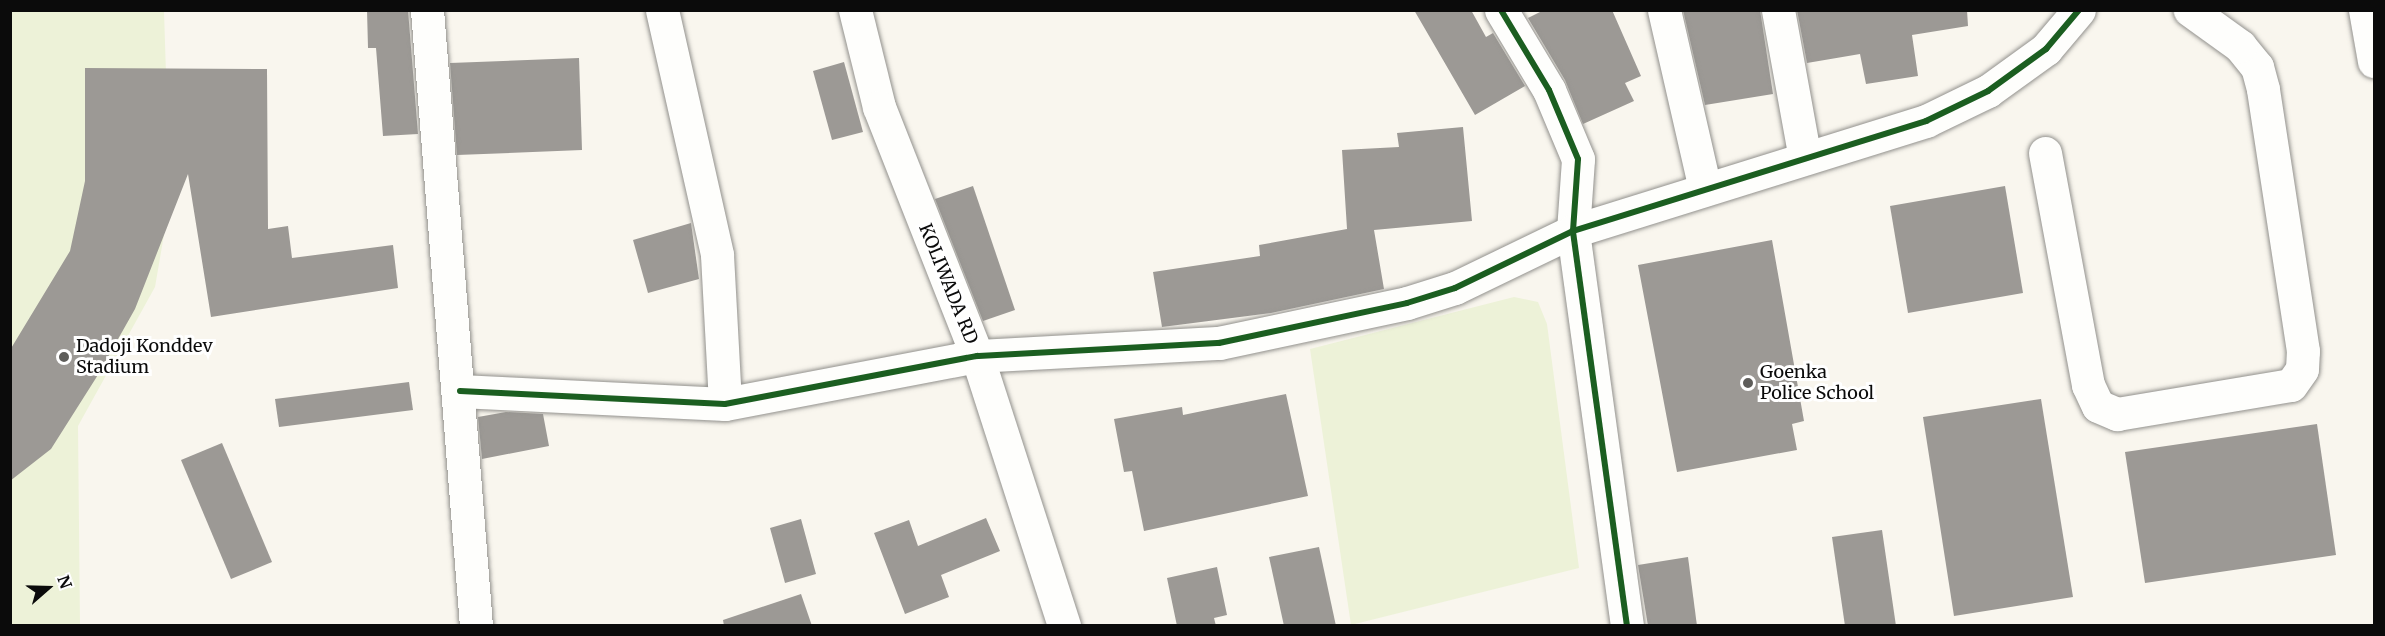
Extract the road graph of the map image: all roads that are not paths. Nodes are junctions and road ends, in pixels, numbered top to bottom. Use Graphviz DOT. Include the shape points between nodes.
graph roads {
  1 [pos="427,10"];
  2 [pos="662,10"];
  3 [pos="855,10"];
  4 [pos="1500,10"];
  5 [pos="1664,10"];
  6 [pos="1778,10"];
  7 [pos="2079,10"];
  8 [pos="2190,10"];
  9 [pos="2365,10"];
  10 [pos="2374,61"];
  11 [pos="2045,153"];
  12 [pos="1805,158"];
  13 [pos="1705,189"];
  14 [pos="1573,231"];
  15 [pos="977,356"];
  16 [pos="460,392"];
  17 [pos="724,404"];
  18 [pos="476,626"];
  19 [pos="1064,626"];
  20 [pos="1627,626"];
  1 -- 16 [label="street"];
  2 -- 17 [label="street" via="717,255"];
  3 -- 15 [label="street, KOLIWADA RD" via="879,106"];
  4 -- 14 [label="street" via="1549,90 1578,159"];
  5 -- 13 [label="street"];
  6 -- 12 [label="street"];
  7 -- 12 [label="street" via="2046,49 1988,91 1926,121"];
  8 -- 11 [label="street" via="2240,46 2257,67 2263,89 2303,351 2302,369 2291,385 2117,414 2098,406 2088,385"];
  9 -- 10 [label="street"];
  12 -- 13 [label="street"];
  13 -- 14 [label="street"];
  14 -- 15 [label="street" via="1455,288 1417,300 1219,343"];
  14 -- 20 [label="street"];
  15 -- 17 [label="street"];
  15 -- 19 [label="street, KOLIWADA RD"];
  16 -- 17 [label="street"];
  16 -- 18 [label="street"];
}
